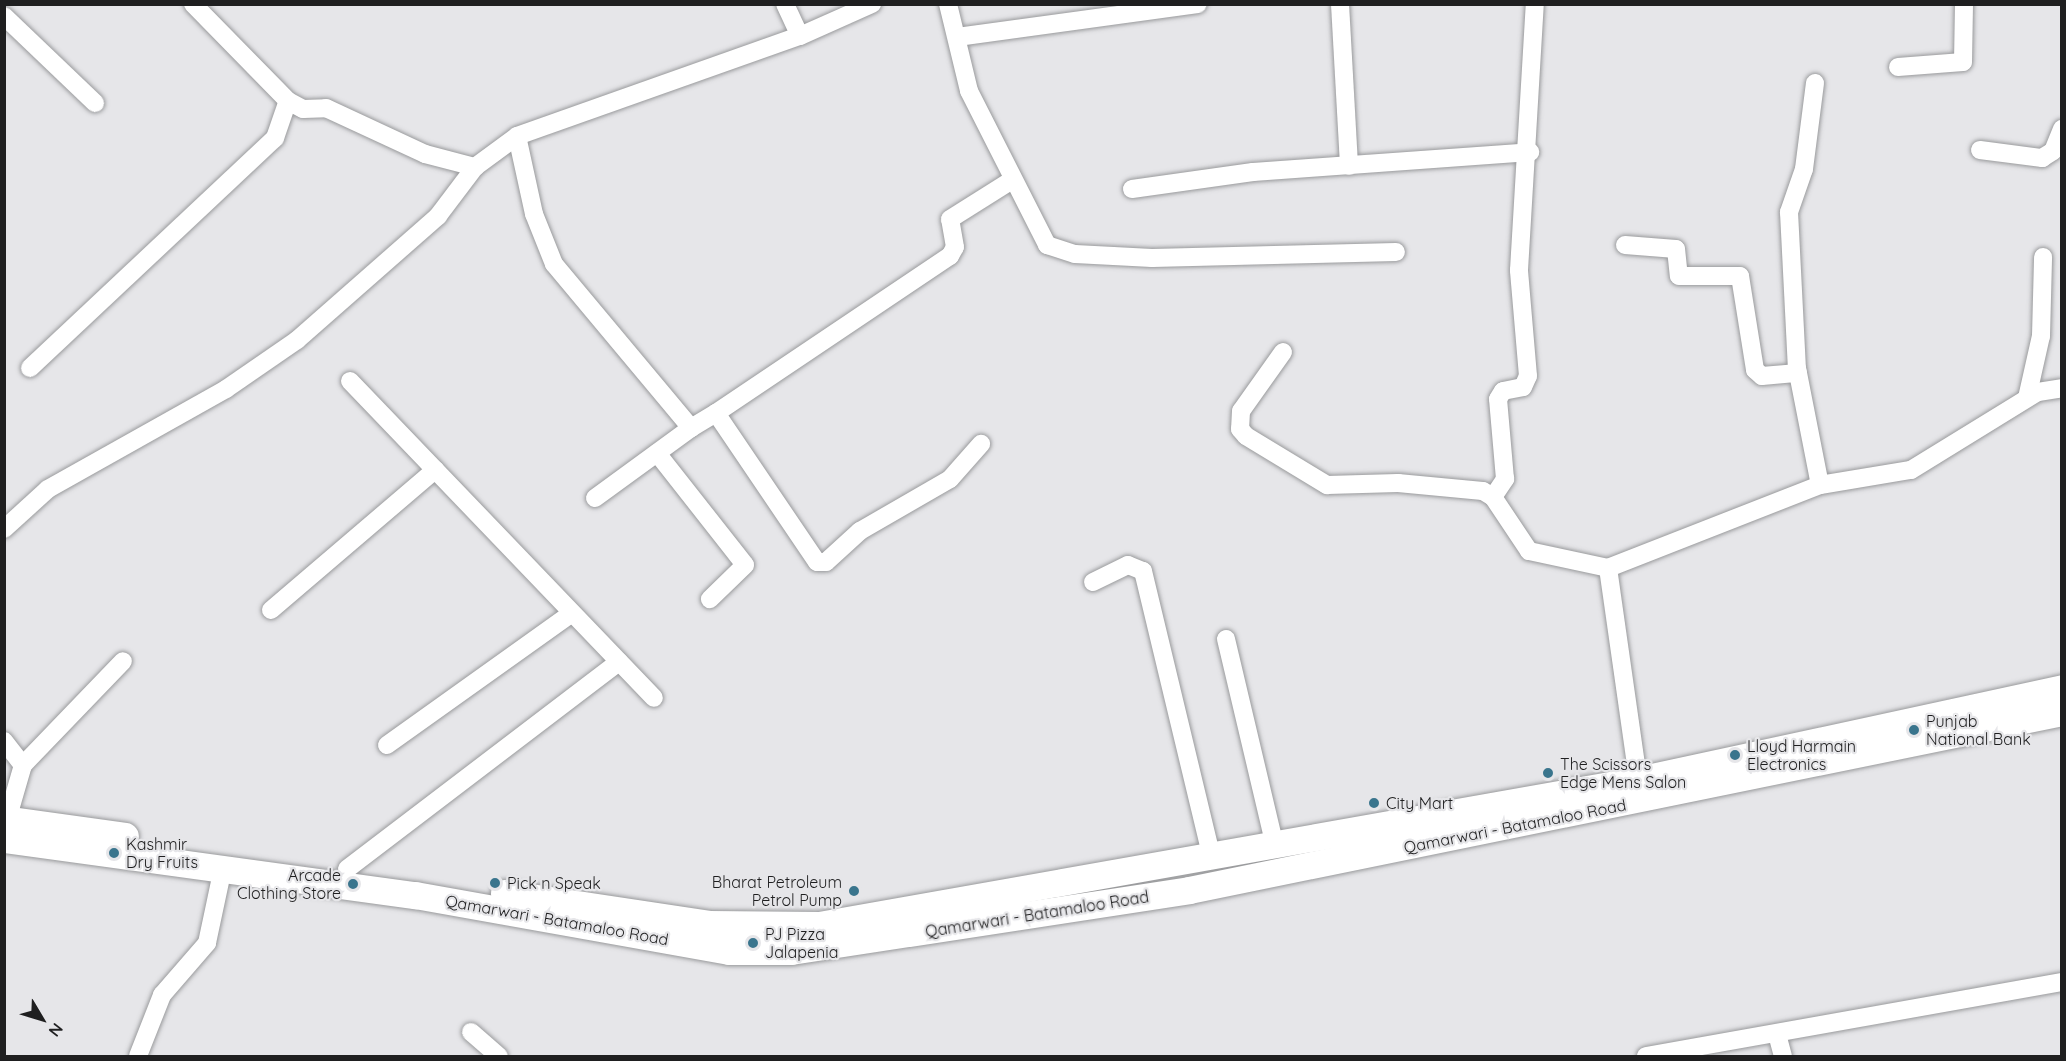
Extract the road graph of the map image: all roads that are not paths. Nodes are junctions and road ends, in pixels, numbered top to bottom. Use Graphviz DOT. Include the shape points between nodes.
graph roads {
  1 [pos="193,4"];
  2 [pos="785,4"];
  3 [pos="872,4"];
  4 [pos="948,4"];
  5 [pos="1198,4"];
  6 [pos="1340,4"];
  7 [pos="1535,4"];
  8 [pos="1964,4"];
  9 [pos="4,16"];
  10 [pos="800,36"];
  11 [pos="957,37"];
  12 [pos="1898,67"];
  13 [pos="1815,83"];
  14 [pos="288,101"];
  15 [pos="95,103"];
  16 [pos="2061,129"];
  17 [pos="517,136"];
  18 [pos="1980,150"];
  19 [pos="1530,152"];
  20 [pos="1349,166"];
  21 [pos="475,167"];
  22 [pos="1012,180"];
  23 [pos="1132,189"];
  24 [pos="1625,245"];
  25 [pos="1396,252"];
  26 [pos="2043,257"];
  27 [pos="1283,352"];
  28 [pos="30,368"];
  29 [pos="1798,373"];
  30 [pos="350,381"];
  31 [pos="2061,388"];
  32 [pos="2027,399"];
  33 [pos="716,413"];
  34 [pos="691,428"];
  35 [pos="981,444"];
  36 [pos="657,453"];
  37 [pos="435,470"];
  38 [pos="1820,485"];
  39 [pos="595,498"];
  40 [pos="1493,498"];
  41 [pos="4,529"];
  42 [pos="1608,568"];
  43 [pos="1093,582"];
  44 [pos="710,598"];
  45 [pos="272,610"];
  46 [pos="572,613"];
  47 [pos="1226,639"];
  48 [pos="123,661"];
  49 [pos="619,662"];
  50 [pos="2061,688"];
  51 [pos="654,698"];
  52 [pos="2061,712"];
  53 [pos="4,741"];
  54 [pos="387,745"];
  55 [pos="23,765"];
  56 [pos="1638,780"];
  57 [pos="5,826"];
  58 [pos="1275,847"];
  59 [pos="1212,858"];
  60 [pos="223,868"];
  61 [pos="347,869"];
  62 [pos="2061,982"];
  63 [pos="471,1032"];
  64 [pos="1777,1034"];
  65 [pos="144,1053"];
  66 [pos="499,1056"];
  67 [pos="1646,1056"];
  68 [pos="1783,1056"];
  1 -- 14 [label="street"];
  2 -- 10 [label="street"];
  3 -- 10 [label="street"];
  4 -- 11 [label="street"];
  5 -- 11 [label="street"];
  6 -- 20 [label="street"];
  7 -- 19 [label="street"];
  8 -- 12 [label="street" via="1963,62"];
  9 -- 15 [label="street"];
  10 -- 17 [label="street"];
  11 -- 22 [label="street" via="969,91"];
  13 -- 29 [label="street" via="1804,170 1789,212"];
  14 -- 21 [label="street" via="303,109 326,108 425,154"];
  14 -- 28 [label="street" via="275,138"];
  16 -- 18 [label="street" via="2053,151 2042,158"];
  17 -- 21 [label="street"];
  17 -- 34 [label="street" via="534,214 554,264"];
  19 -- 20 [label="street"];
  19 -- 40 [label="street" via="1520,270 1528,376 1522,387 1503,391 1498,399 1505,479"];
  20 -- 23 [label="street" via="1253,172"];
  21 -- 41 [label="street" via="438,216 297,340 226,389 48,489"];
  22 -- 25 [label="street" via="1047,245 1075,254"];
  22 -- 33 [label="street" via="950,219 947,228 955,247 950,256"];
  24 -- 29 [label="street" via="1676,249 1679,276 1740,276 1755,370 1762,376"];
  26 -- 32 [label="street" via="2041,336"];
  27 -- 40 [label="street" via="1241,411 1240,429 1245,436 1327,485 1398,483 1483,491"];
  29 -- 38 [label="street"];
  30 -- 37 [label="street"];
  31 -- 32 [label="street"];
  32 -- 38 [label="street" via="1911,470"];
  33 -- 34 [label="street"];
  33 -- 35 [label="street" via="822,563 860,531 950,479"];
  34 -- 36 [label="street"];
  36 -- 39 [label="street"];
  36 -- 44 [label="street" via="745,565"];
  37 -- 45 [label="street"];
  37 -- 46 [label="street"];
  38 -- 42 [label="street"];
  40 -- 42 [label="street" via="1529,551"];
  42 -- 56 [label="street"];
  43 -- 59 [label="street" via="1128,565 1143,571"];
  46 -- 49 [label="street"];
  46 -- 54 [label="street"];
  47 -- 58 [label="street"];
  48 -- 55 [label="street"];
  49 -- 51 [label="street"];
  49 -- 61 [label="street"];
  50 -- 56 [label="main road, Qamarwari - Batamaloo Road"];
  52 -- 60 [label="main road, Qamarwari - Batamaloo Road" via="1560,819 1189,890 791,951 729,951 415,895"];
  53 -- 55 [label="street"];
  55 -- 57 [label="street"];
  56 -- 58 [label="main road, Qamarwari - Batamaloo Road"];
  57 -- 60 [label="main road, Qamarwari - Batamaloo Road"];
  57 -- 61 [label="main road, Qamarwari - Batamaloo Road"];
  58 -- 59 [label="main road, Qamarwari - Batamaloo Road"];
  59 -- 61 [label="main road, Qamarwari - Batamaloo Road" via="887,915 761,928"];
  60 -- 65 [label="street" via="207,943 162,995"];
  62 -- 64 [label="street"];
  63 -- 66 [label="street"];
  64 -- 67 [label="street"];
  64 -- 68 [label="street"];
}
